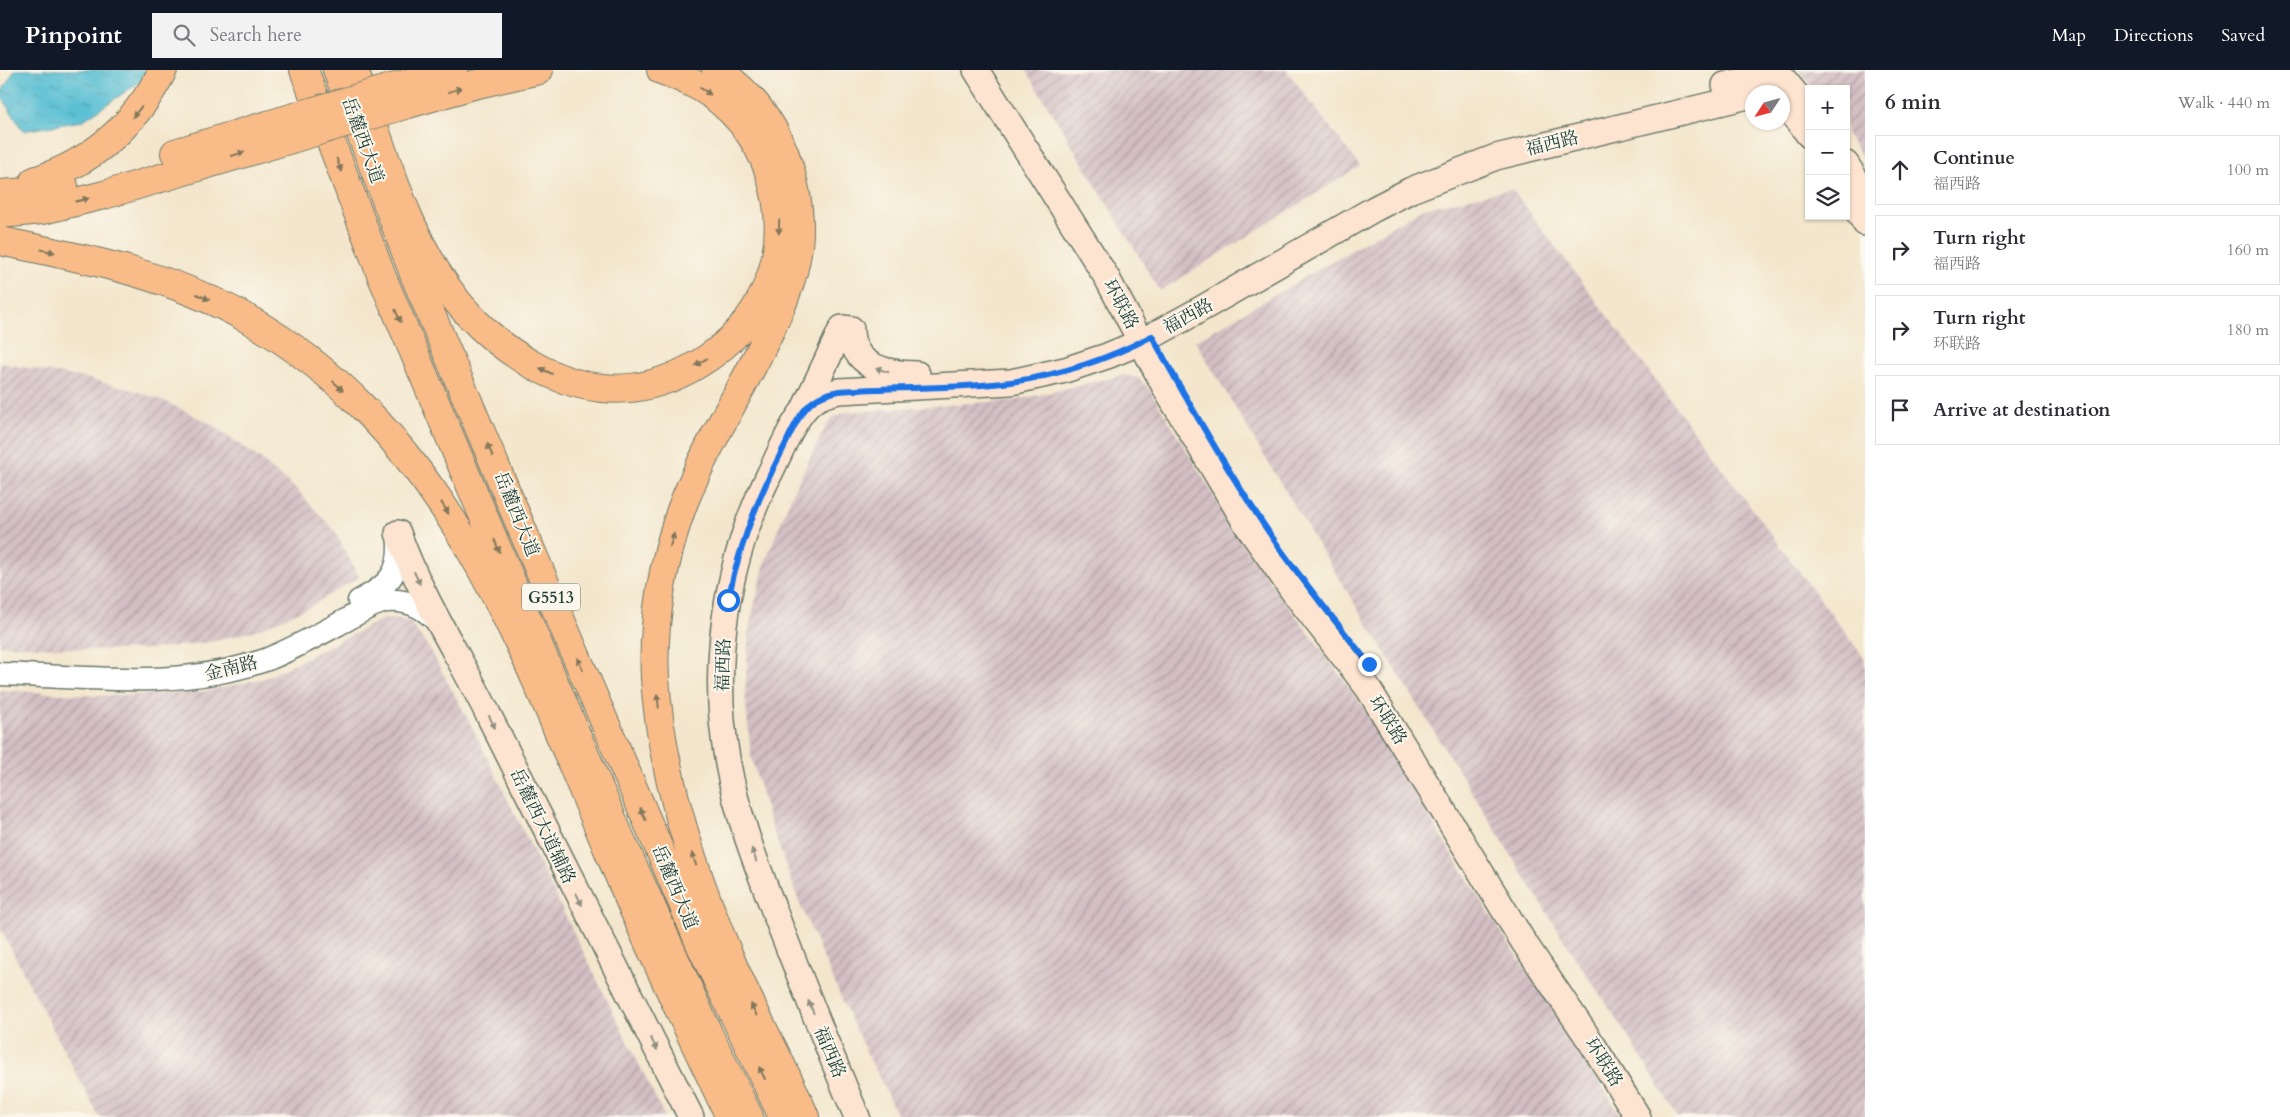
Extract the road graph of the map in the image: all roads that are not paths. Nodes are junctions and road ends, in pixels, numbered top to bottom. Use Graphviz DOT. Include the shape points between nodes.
graph roads {
  1 [pos="163,70"];
  2 [pos="304,70"];
  3 [pos="337,70"];
  4 [pos="354,70"];
  5 [pos="454,70"];
  6 [pos="539,70"];
  7 [pos="661,70"];
  8 [pos="716,70"];
  9 [pos="976,70"];
  10 [pos="994,70"];
  11 [pos="1745,90"];
  12 [pos="405,95"];
  13 [pos="1790,98"];
  14 [pos="1805,107"];
  15 [pos="1790,110"];
  16 [pos="285,130"];
  17 [pos="1805,130"];
  18 [pos="1850,170"];
  19 [pos="0,190"];
  20 [pos="0,194"];
  21 [pos="1865,194"];
  22 [pos="1850,198"];
  23 [pos="0,214"];
  24 [pos="1865,223"];
  25 [pos="0,241"];
  26 [pos="1143,332"];
  27 [pos="802,412"];
  28 [pos="398,533"];
  29 [pos="441,626"];
  30 [pos="0,666"];
  31 [pos="0,674"];
  32 [pos="691,1117"];
  33 [pos="730,1117"];
  34 [pos="749,1117"];
  35 [pos="783,1117"];
  36 [pos="805,1117"];
  37 [pos="857,1117"];
  38 [pos="1638,1117"];
  39 [pos="1656,1117"];
  1 -- 19 [label="highway, one-way" via="140,109 105,145 49,176"];
  2 -- 34 [label="highway, 岳麓西大道 / G5513, one-way" via="382,278 619,835"];
  35 -- 3 [label="highway, 岳麓西大道 / G5513, one-way" via="701,946 553,602 414,274"];
  7 -- 4 [label="highway, one-way" via="680,77 721,102 741,121 757,144 776,192 780,221 778,246 766,289 754,311 723,346 706,359 669,378 626,388 604,388 556,376 491,336 468,314 419,242"];
  5 -- 12 [label="highway"];
  12 -- 6 [label="highway, one-way" via="473,85"];
  36 -- 8 [label="highway, one-way" via="732,964 706,898 672,785 661,732 655,677 663,584 682,510 702,461 784,301 798,246 800,220 797,196 780,143 750,98"];
  9 -- 26 [label="main road, 环联路"];
  10 -- 26 [label="main road, 环联路" via="1081,209"];
  11 -- 26 [label="main road" via="1558,126 1440,161 1382,188"];
  12 -- 16 [label="highway, bridge"];
  13 -- 14 [label="main road"];
  15 -- 17 [label="main road"];
  16 -- 20 [label="highway" via="70,185"];
  23 -- 16 [label="highway, one-way" via="43,210 104,195"];
  18 -- 21 [label="main road"];
  22 -- 24 [label="main road"];
  25 -- 33 [label="highway, one-way" via="138,271 180,286 250,320 328,377 378,422 412,462 471,550 516,633 609,854"];
  26 -- 27 [label="main road, 福西路" via="1107,356 1065,370 1011,382 839,391 823,395"];
  26 -- 27 [label="main road, one-way" via="1012,368 939,374 886,372 870,366 853,346 850,329 842,328"];
  26 -- 38 [label="main road, 环联路" via="1167,391 1247,525 1368,688 1523,942"];
  26 -- 39 [label="main road, 环联路" via="1279,547 1390,694 1489,859 1610,1040"];
  37 -- 27 [label="main road, 福西路, one-way" via="808,999 741,818 722,721 723,636 735,565 766,482"];
  28 -- 29 [label="main road, 岳麓西大道辅路, one-way"];
  28 -- 30 [label="street, 金南路" via="397,567 386,584 296,636 245,657 166,670"];
  29 -- 31 [label="street, 金南路" via="418,606 390,601 373,606 283,653 209,674 152,679"];
  29 -- 32 [label="main road, 岳麓西大道辅路, one-way" via="480,697"];
}
